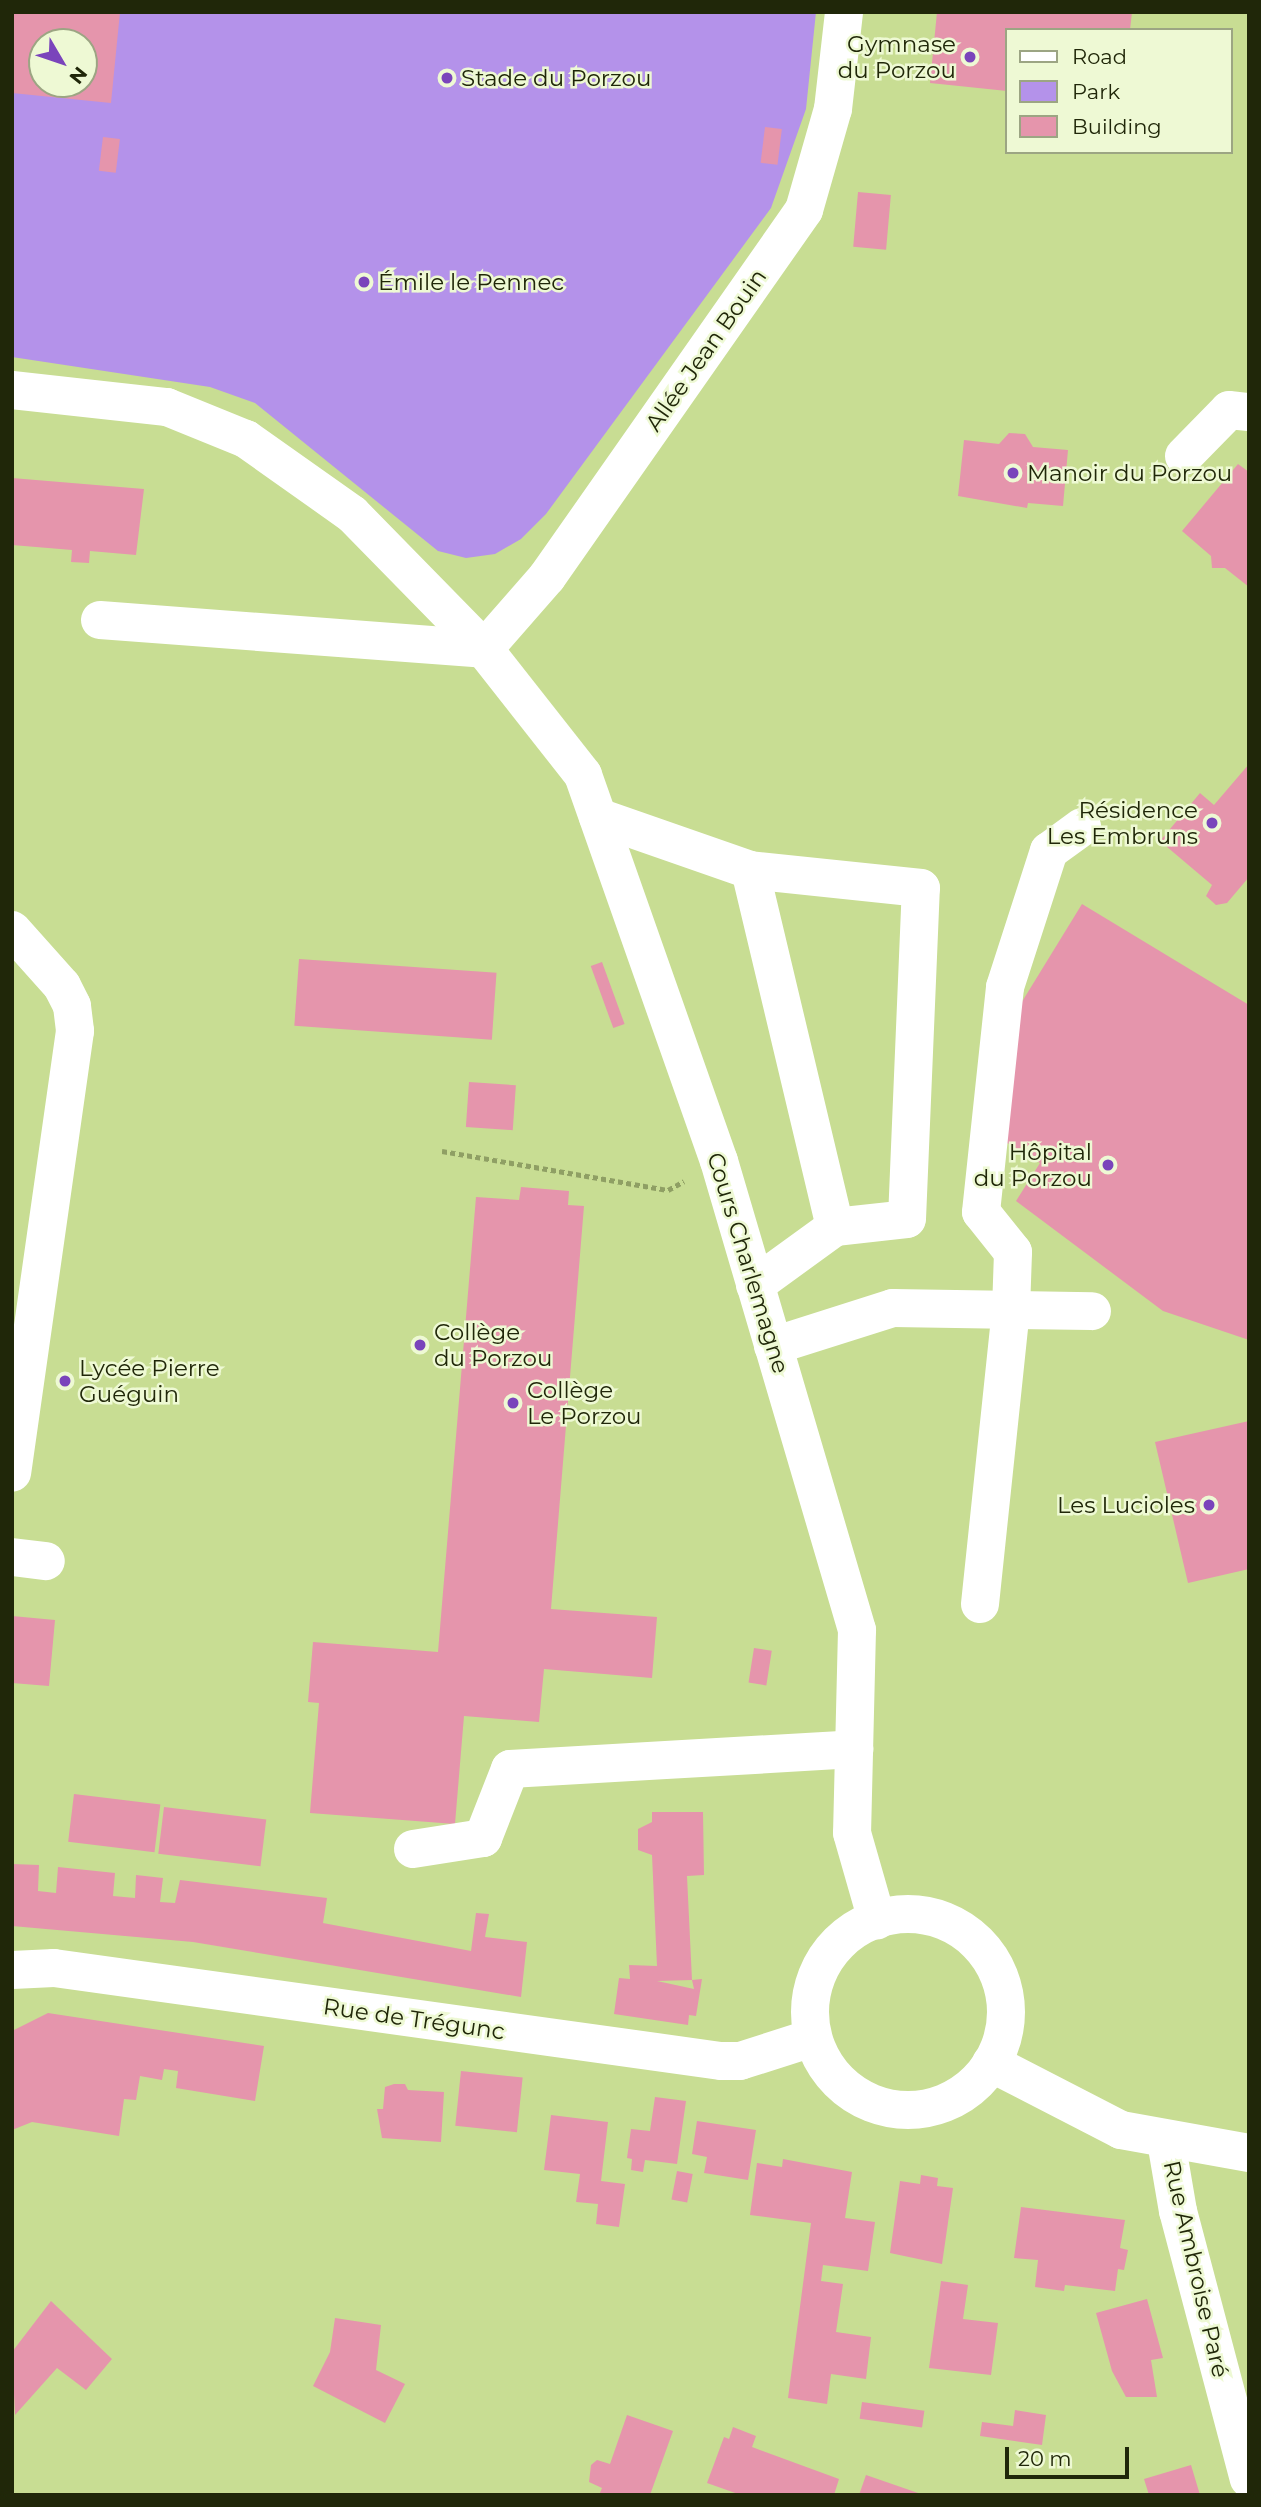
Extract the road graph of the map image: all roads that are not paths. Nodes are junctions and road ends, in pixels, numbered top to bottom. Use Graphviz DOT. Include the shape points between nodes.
graph roads {
  1 [pos="844,12"];
  2 [pos="12,390"];
  3 [pos="1249,412"];
  4 [pos="1184,456"];
  5 [pos="100,620"];
  6 [pos="484,649"];
  7 [pos="598,817"];
  8 [pos="1082,827"];
  9 [pos="750,870"];
  10 [pos="12,930"];
  11 [pos="835,1227"];
  12 [pos="755,1284"];
  13 [pos="1011,1310"];
  14 [pos="1092,1311"];
  15 [pos="773,1346"];
  16 [pos="12,1474"];
  17 [pos="980,1604"];
  18 [pos="854,1749"];
  19 [pos="413,1849"];
  20 [pos="877,1920"];
  21 [pos="12,1970"];
  22 [pos="812,2038"];
  23 [pos="990,2063"];
  24 [pos="1166,2141"];
  25 [pos="1249,2153"];
  26 [pos="1249,2479"];
  1 -- 6 [label="street, Allée Jean Bouin" via="833,109 804,210 547,577"];
  2 -- 6 [label="street, Cours Charlemagne" via="167,407 246,439 352,514"];
  3 -- 4 [label="street" via="1228,410"];
  5 -- 6 [label="street"];
  6 -- 7 [label="street, Cours Charlemagne" via="583,775"];
  7 -- 9 [label="street"];
  7 -- 12 [label="street, Cours Charlemagne" via="719,1161"];
  8 -- 13 [label="street" via="1049,851 1004,987 981,1212 1013,1252"];
  9 -- 11 [label="street"];
  9 -- 11 [label="street" via="921,888 907,1219"];
  10 -- 16 [label="street" via="62,986 72,1006 75,1031"];
  11 -- 12 [label="street"];
  12 -- 15 [label="street, Cours Charlemagne"];
  13 -- 14 [label="street"];
  13 -- 15 [label="street" via="893,1308"];
  13 -- 17 [label="street"];
  15 -- 18 [label="street, Cours Charlemagne" via="857,1630"];
  18 -- 19 [label="street" via="510,1769 483,1838"];
  18 -- 20 [label="street, Cours Charlemagne" via="852,1833"];
  20 -- 22 [label="street" via="837,1944 818,1972 809,2004"];
  20 -- 23 [label="street" via="895,1914 929,1916 960,1929 985,1951 1001,1980 1006,2014 1000,2044"];
  21 -- 22 [label="street, Rue de Trégunc" via="54,1968 721,2062 740,2061"];
  22 -- 23 [label="street" via="825,2066 846,2089 873,2105 903,2111 935,2107 963,2094"];
  23 -- 24 [label="street" via="1121,2130"];
  24 -- 25 [label="street"];
  24 -- 26 [label="street, Rue Ambroise Paré" via="1178,2211"];
}
